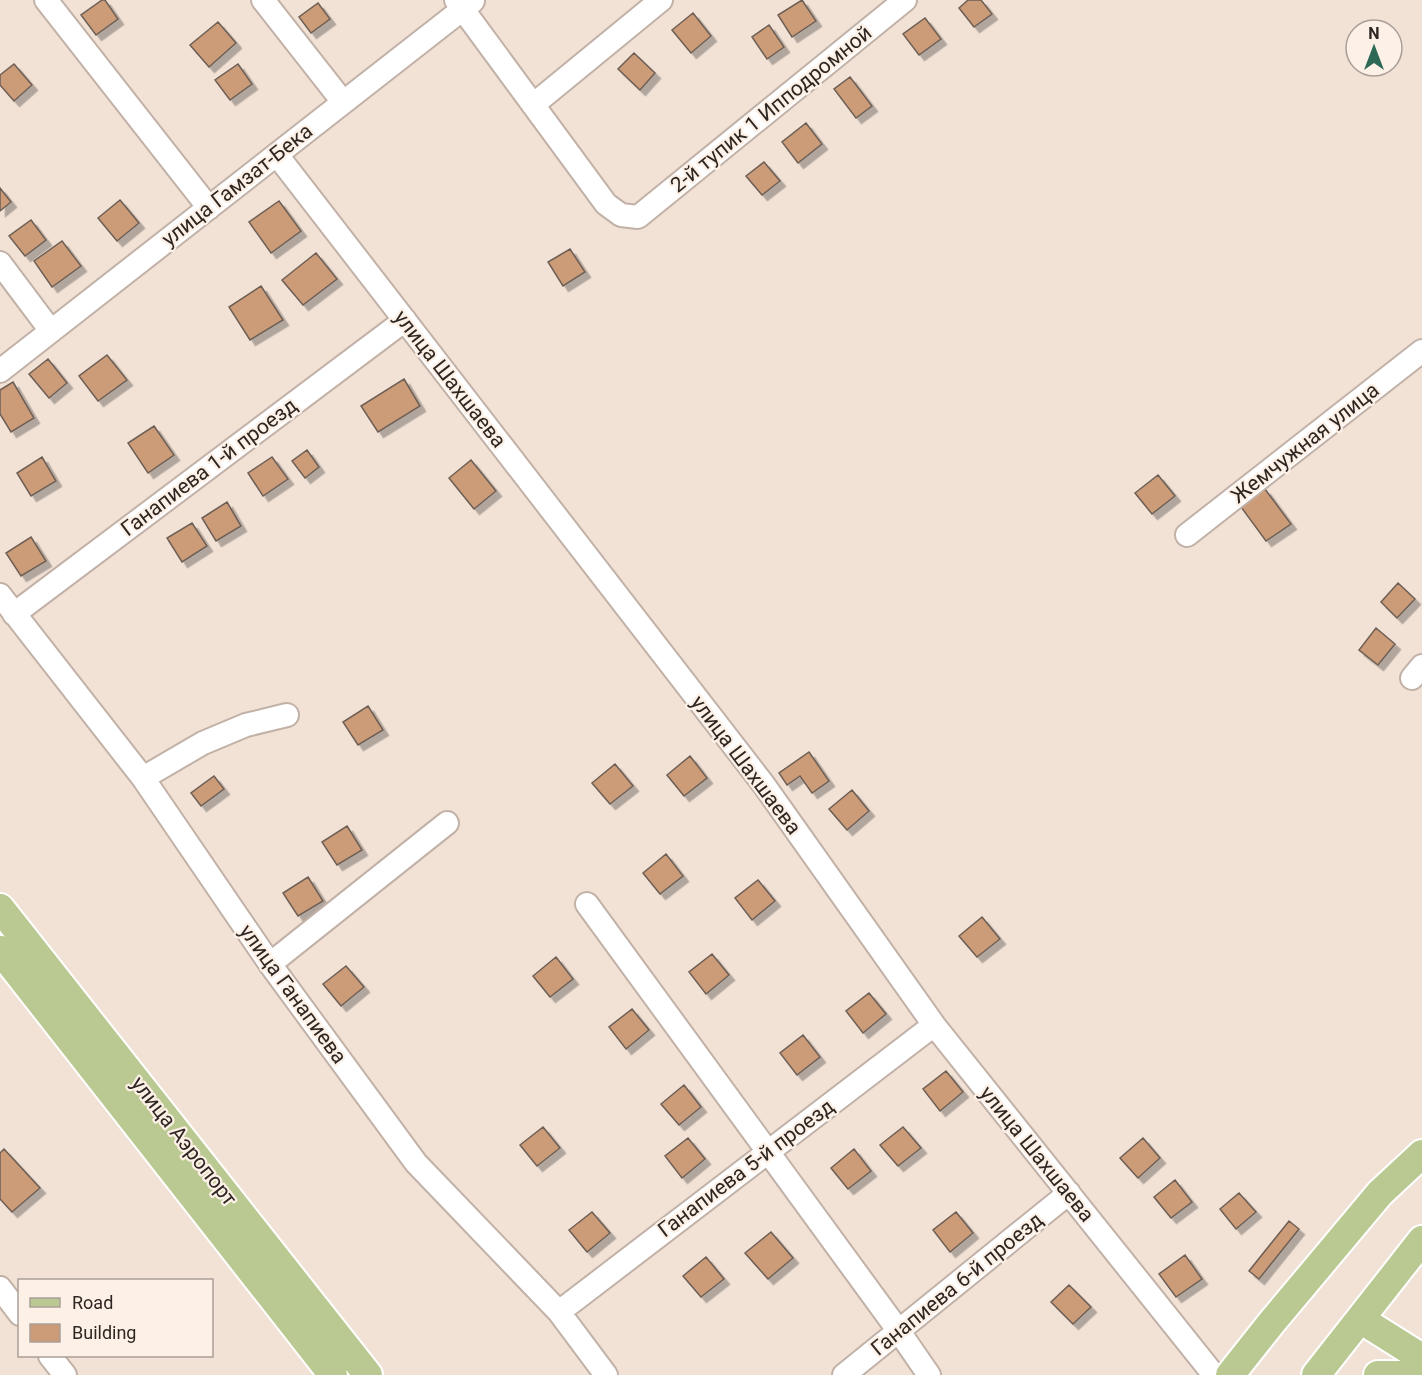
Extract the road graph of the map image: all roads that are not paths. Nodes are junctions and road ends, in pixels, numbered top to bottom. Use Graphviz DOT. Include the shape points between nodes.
graph roads {
  1 [pos="46,0"];
  2 [pos="263,0"];
  3 [pos="661,0"];
  4 [pos="905,0"];
  5 [pos="464,3"];
  6 [pos="343,102"];
  7 [pos="533,105"];
  8 [pos="277,154"];
  9 [pos="209,208"];
  10 [pos="0,263"];
  11 [pos="405,320"];
  12 [pos="51,332"];
  13 [pos="1422,351"];
  14 [pos="0,371"];
  15 [pos="1187,535"];
  16 [pos="0,595"];
  17 [pos="14,614"];
  18 [pos="287,715"];
  19 [pos="143,778"];
  20 [pos="447,823"];
  21 [pos="587,904"];
  22 [pos="0,908"];
  23 [pos="0,950"];
  24 [pos="270,964"];
  25 [pos="934,1025"];
  26 [pos="769,1151"];
  27 [pos="1422,1154"];
  28 [pos="1069,1193"];
  29 [pos="1422,1240"];
  30 [pos="0,1288"];
  31 [pos="18,1311"];
  32 [pos="559,1312"];
  33 [pos="1360,1319"];
  34 [pos="898,1330"];
  35 [pos="51,1357"];
  36 [pos="1422,1358"];
  37 [pos="65,1375"];
  38 [pos="333,1375"];
  39 [pos="368,1375"];
  40 [pos="606,1375"];
  41 [pos="844,1375"];
  42 [pos="928,1375"];
  43 [pos="1214,1375"];
  44 [pos="1230,1375"];
  45 [pos="1316,1375"];
  46 [pos="1378,1375"];
  47 [pos="1415,1375"];
  1 -- 9 [label="street"];
  2 -- 6 [label="street"];
  3 -- 7 [label="street"];
  4 -- 7 [label="street, 2-й тупик 1 Ипподромной" via="638,217 621,215 606,204"];
  5 -- 6 [label="street, улица Гамзат-Бека"];
  5 -- 7 [label="street"];
  6 -- 8 [label="street, улица Гамзат-Бека"];
  8 -- 9 [label="street, улица Гамзат-Бека"];
  8 -- 11 [label="street, улица Шахшаева"];
  9 -- 12 [label="street, улица Гамзат-Бека"];
  10 -- 12 [label="street"];
  11 -- 17 [label="street, Ганапиева 1-й проезд"];
  11 -- 25 [label="street, улица Шахшаева" via="764,785"];
  12 -- 14 [label="street, улица Гамзат-Бека"];
  13 -- 15 [label="street, Жемчужная улица"];
  16 -- 17 [label="street, улица Ганапиева"];
  17 -- 19 [label="street, улица Ганапиева"];
  18 -- 19 [label="street" via="246,724 203,743"];
  19 -- 24 [label="street, улица Ганапиева"];
  20 -- 24 [label="street"];
  21 -- 26 [label="street"];
  22 -- 39 [label="main road, улица Аэропорт"];
  23 -- 38 [label="main road, улица Аэропорт"];
  24 -- 32 [label="street, улица Ганапиева" via="416,1163"];
  25 -- 26 [label="street, Ганапиева 5-й проезд"];
  25 -- 28 [label="street, улица Шахшаева"];
  26 -- 32 [label="street, Ганапиева 5-й проезд"];
  26 -- 34 [label="street"];
  27 -- 44 [label="main road" via="1380,1192"];
  28 -- 34 [label="street, Ганапиева 6-й проезд"];
  28 -- 43 [label="street, улица Шахшаева"];
  29 -- 33 [label="main road"];
  30 -- 31 [label="street"];
  32 -- 40 [label="street, улица Ганапиева"];
  33 -- 36 [label="main road"];
  33 -- 45 [label="main road"];
  34 -- 41 [label="street, Ганапиева 6-й проезд"];
  34 -- 42 [label="street"];
  35 -- 37 [label="street"];
  46 -- 47 [label="main road"];
}
